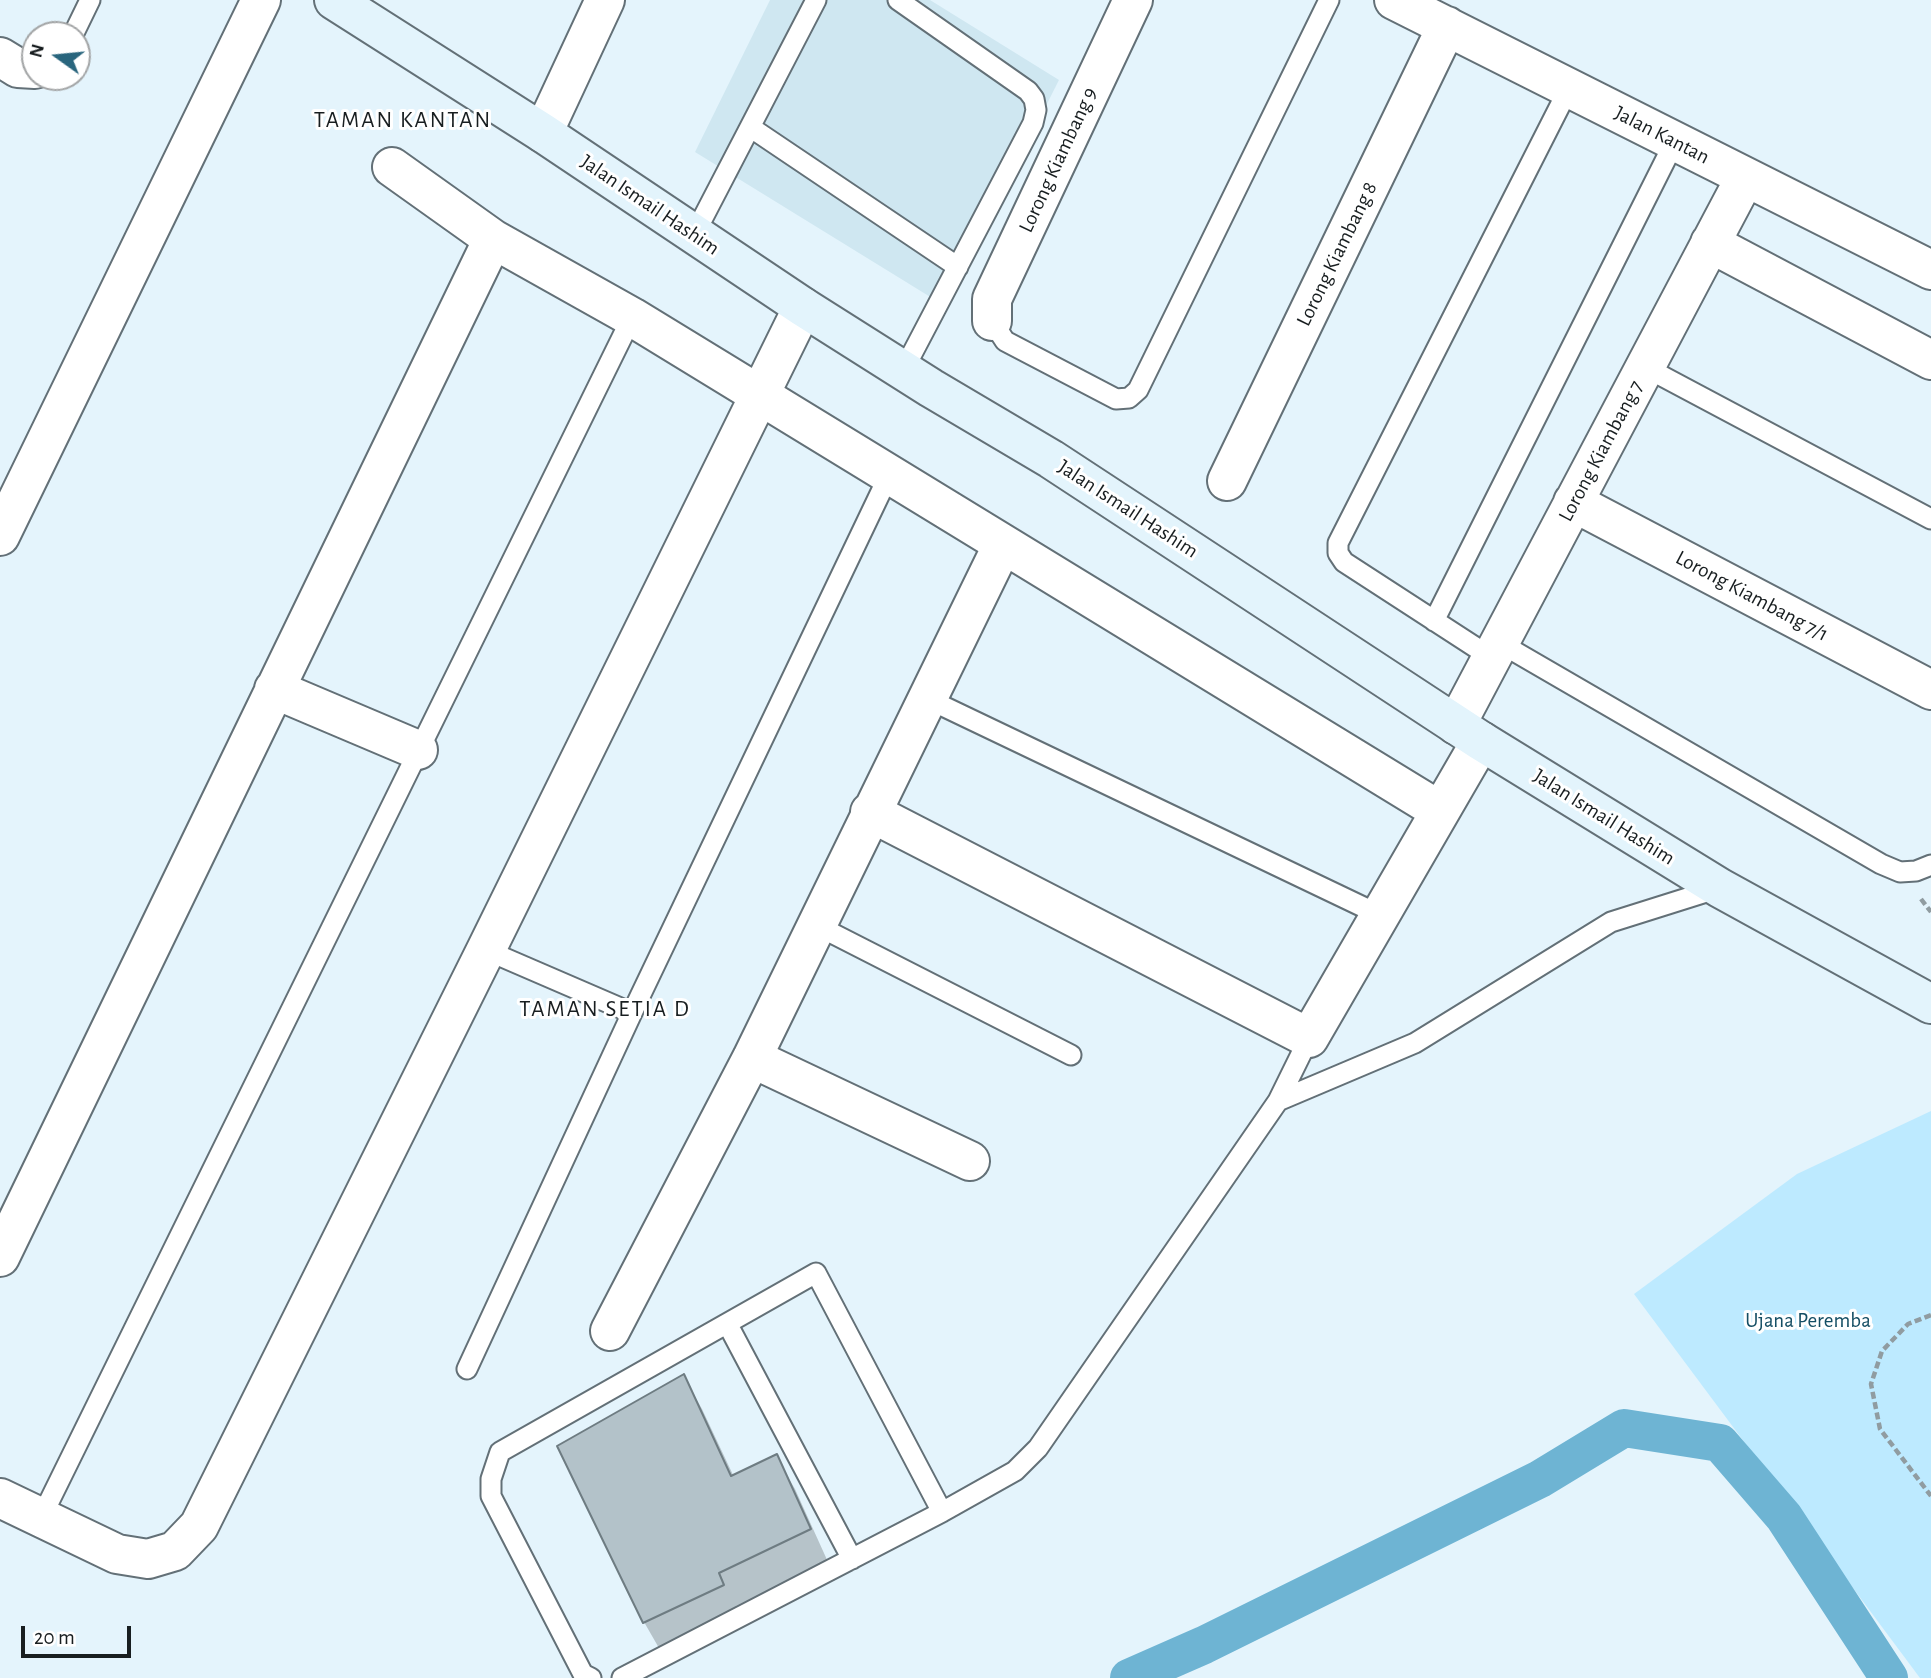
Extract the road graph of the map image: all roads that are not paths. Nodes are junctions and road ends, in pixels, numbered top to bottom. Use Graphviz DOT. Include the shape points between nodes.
graph roads {
  1 [pos="90,0"];
  2 [pos="261,0"];
  3 [pos="334,0"];
  4 [pos="605,0"];
  5 [pos="816,0"];
  6 [pos="898,0"];
  7 [pos="1133,0"];
  8 [pos="1329,0"];
  9 [pos="1394,0"];
  10 [pos="80,21"];
  11 [pos="1447,26"];
  12 [pos="0,57"];
  13 [pos="21,68"];
  14 [pos="1569,88"];
  15 [pos="750,127"];
  16 [pos="543,133"];
  17 [pos="1675,141"];
  18 [pos="392,167"];
  19 [pos="1745,178"];
  20 [pos="694,235"];
  21 [pos="493,239"];
  22 [pos="1710,243"];
  23 [pos="958,267"];
  24 [pos="1931,270"];
  25 [pos="803,307"];
  26 [pos="632,317"];
  27 [pos="992,321"];
  28 [pos="1931,360"];
  29 [pos="1645,367"];
  30 [pos="903,370"];
  31 [pos="759,395"];
  32 [pos="889,475"];
  33 [pos="1227,481"];
  34 [pos="1573,502"];
  35 [pos="1931,519"];
  36 [pos="0,536"];
  37 [pos="1003,544"];
  38 [pos="1434,621"];
  39 [pos="1496,651"];
  40 [pos="274,689"];
  41 [pos="1931,690"];
  42 [pos="926,698"];
  43 [pos="1469,733"];
  44 [pos="418,750"];
  45 [pos="1440,811"];
  46 [pos="870,813"];
  47 [pos="1931,865"];
  48 [pos="1720,888"];
  49 [pos="1380,915"];
  50 [pos="816,925"];
  51 [pos="486,950"];
  52 [pos="1931,1004"];
  53 [pos="632,1013"];
  54 [pos="1309,1038"];
  55 [pos="1071,1055"];
  56 [pos="752,1058"];
  57 [pos="1278,1101"];
  58 [pos="970,1161"];
  59 [pos="0,1257"];
  60 [pos="728,1325"];
  61 [pos="610,1331"];
  62 [pos="467,1369"];
  63 [pos="0,1498"];
  64 [pos="942,1513"];
  65 [pos="41,1518"];
  66 [pos="852,1559"];
  67 [pos="592,1678"];
  68 [pos="622,1678"];
  1 -- 10 [label="lane"];
  2 -- 36 [label="street"];
  3 -- 16 [label="street, Jalan Ismail Hashim"];
  4 -- 16 [label="street"];
  5 -- 15 [label="lane"];
  6 -- 23 [label="lane" via="1034,99 1033,123"];
  7 -- 27 [label="street, Lorong Kiambang 9" via="992,299"];
  8 -- 27 [label="lane" via="1138,390 1129,398 1116,399 1005,341"];
  9 -- 11 [label="street, Jalan Kantan"];
  11 -- 14 [label="street, Jalan Kantan"];
  11 -- 33 [label="street, Lorong Kiambang 8"];
  12 -- 13 [label="street"];
  14 -- 17 [label="street, Jalan Kantan"];
  14 -- 38 [label="lane" via="1338,543 1344,562"];
  15 -- 20 [label="lane"];
  15 -- 23 [label="lane"];
  16 -- 20 [label="street, Jalan Ismail Hashim"];
  17 -- 19 [label="street, Jalan Kantan"];
  17 -- 38 [label="lane"];
  18 -- 21 [label="street"];
  19 -- 22 [label="street, Lorong Kiambang 7"];
  19 -- 24 [label="street, Jalan Kantan"];
  20 -- 25 [label="street, Jalan Ismail Hashim"];
  21 -- 26 [label="street"];
  21 -- 40 [label="street"];
  22 -- 28 [label="street"];
  22 -- 29 [label="street, Lorong Kiambang 7"];
  23 -- 30 [label="lane"];
  25 -- 30 [label="street, Jalan Ismail Hashim"];
  25 -- 31 [label="street"];
  26 -- 31 [label="street"];
  26 -- 44 [label="lane"];
  29 -- 34 [label="street, Lorong Kiambang 7"];
  29 -- 35 [label="lane"];
  30 -- 43 [label="street, Jalan Ismail Hashim" via="1051,459"];
  31 -- 32 [label="street"];
  31 -- 51 [label="street"];
  32 -- 37 [label="street"];
  32 -- 53 [label="lane"];
  34 -- 39 [label="street, Lorong Kiambang 7"];
  34 -- 41 [label="street, Lorong Kiambang 7/1"];
  37 -- 42 [label="street"];
  37 -- 45 [label="street"];
  38 -- 39 [label="lane"];
  39 -- 43 [label="street, Lorong Kiambang 7"];
  39 -- 47 [label="lane" via="1881,864 1900,872"];
  40 -- 44 [label="street"];
  40 -- 59 [label="street"];
  42 -- 46 [label="street"];
  42 -- 49 [label="lane"];
  43 -- 45 [label="street, Lorong Kiambang 7"];
  43 -- 48 [label="street, Jalan Ismail Hashim"];
  44 -- 65 [label="lane"];
  45 -- 49 [label="street, Lorong Kiambang 7"];
  46 -- 50 [label="street"];
  46 -- 54 [label="street"];
  48 -- 52 [label="street, Jalan Ismail Hashim"];
  48 -- 57 [label="lane" via="1611,922 1415,1044"];
  49 -- 54 [label="street, Lorong Kiambang 7"];
  50 -- 55 [label="lane"];
  50 -- 56 [label="street"];
  51 -- 53 [label="lane"];
  51 -- 65 [label="street" via="199,1526 175,1551 148,1559 117,1554"];
  53 -- 62 [label="lane"];
  54 -- 57 [label="lane"];
  56 -- 58 [label="street"];
  56 -- 61 [label="street"];
  57 -- 64 [label="lane" via="1038,1448 1015,1471"];
  60 -- 64 [label="lane" via="816,1273"];
  60 -- 66 [label="lane"];
  60 -- 67 [label="lane" via="500,1451 491,1496 583,1674"];
  63 -- 65 [label="street"];
  64 -- 66 [label="lane"];
  66 -- 68 [label="lane"];
}
